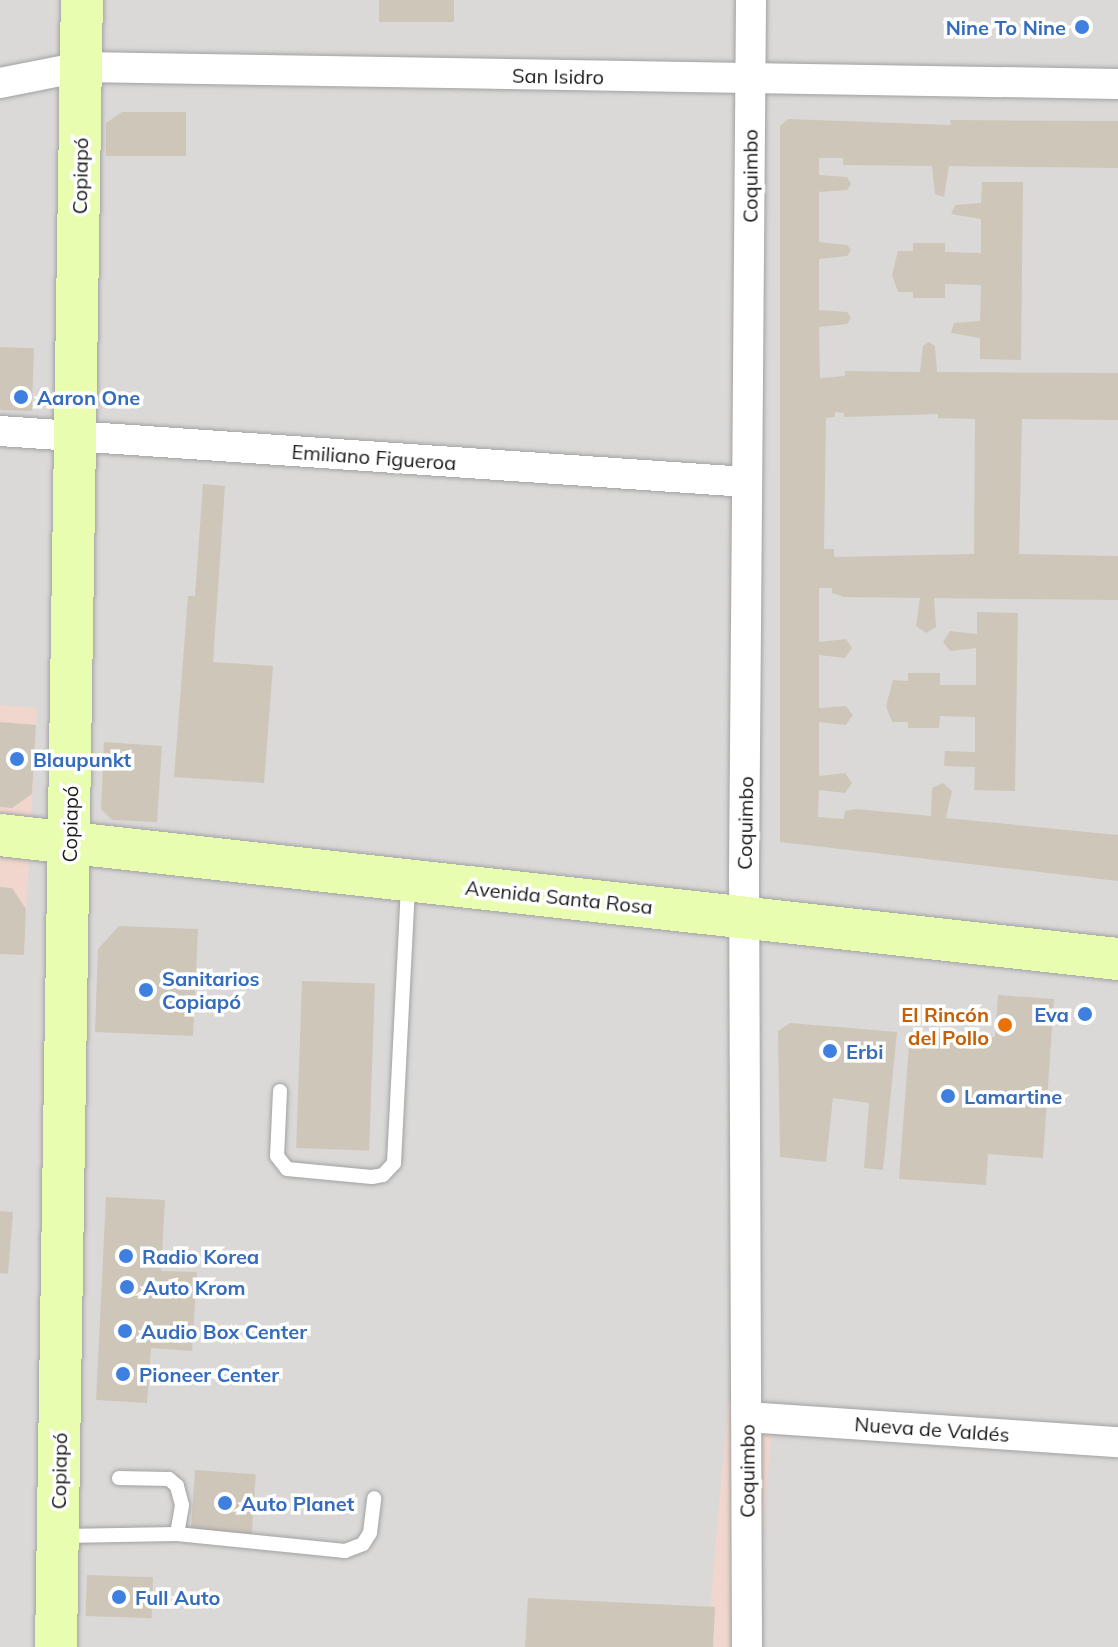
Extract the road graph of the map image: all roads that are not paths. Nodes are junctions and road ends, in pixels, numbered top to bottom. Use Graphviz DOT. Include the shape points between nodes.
graph roads {
  1 [pos="82,0"];
  2 [pos="751,0"];
  3 [pos="81,67"];
  4 [pos="750,79"];
  5 [pos="0,83"];
  6 [pos="1118,84"];
  7 [pos="0,431"];
  8 [pos="76,436"];
  9 [pos="747,482"];
  10 [pos="0,835"];
  11 [pos="69,843"];
  12 [pos="408,881"];
  13 [pos="744,918"];
  14 [pos="1118,959"];
  15 [pos="280,1091"];
  16 [pos="747,1417"];
  17 [pos="1118,1442"];
  18 [pos="119,1478"];
  19 [pos="374,1498"];
  20 [pos="177,1534"];
  21 [pos="58,1536"];
  22 [pos="56,1647"];
  23 [pos="747,1647"];
  1 -- 3 [label="street, Copiapó"];
  2 -- 4 [label="street, Coquimbo"];
  3 -- 4 [label="street, San Isidro"];
  3 -- 5 [label="street, San Isidro"];
  3 -- 8 [label="street, Copiapó"];
  4 -- 6 [label="street, San Isidro"];
  4 -- 9 [label="street, Coquimbo"];
  7 -- 8 [label="street, Emiliano Figueroa"];
  8 -- 9 [label="street, Emiliano Figueroa"];
  8 -- 11 [label="street, Copiapó"];
  9 -- 13 [label="street, Coquimbo"];
  10 -- 11 [label="street, Avenida Santa Rosa"];
  11 -- 12 [label="street, Avenida Santa Rosa"];
  11 -- 21 [label="street, Copiapó"];
  12 -- 13 [label="street, Avenida Santa Rosa"];
  12 -- 15 [label="lane" via="394,1163 383,1175 372,1177 287,1169 277,1156"];
  13 -- 14 [label="street, Avenida Santa Rosa"];
  13 -- 16 [label="street, Coquimbo"];
  16 -- 17 [label="street, Nueva de Valdés"];
  16 -- 23 [label="street, Coquimbo"];
  18 -- 20 [label="lane" via="169,1479 177,1486 182,1505"];
  19 -- 20 [label="lane" via="370,1533 363,1544 345,1551"];
  20 -- 21 [label="lane"];
  21 -- 22 [label="street, Copiapó"];
}
